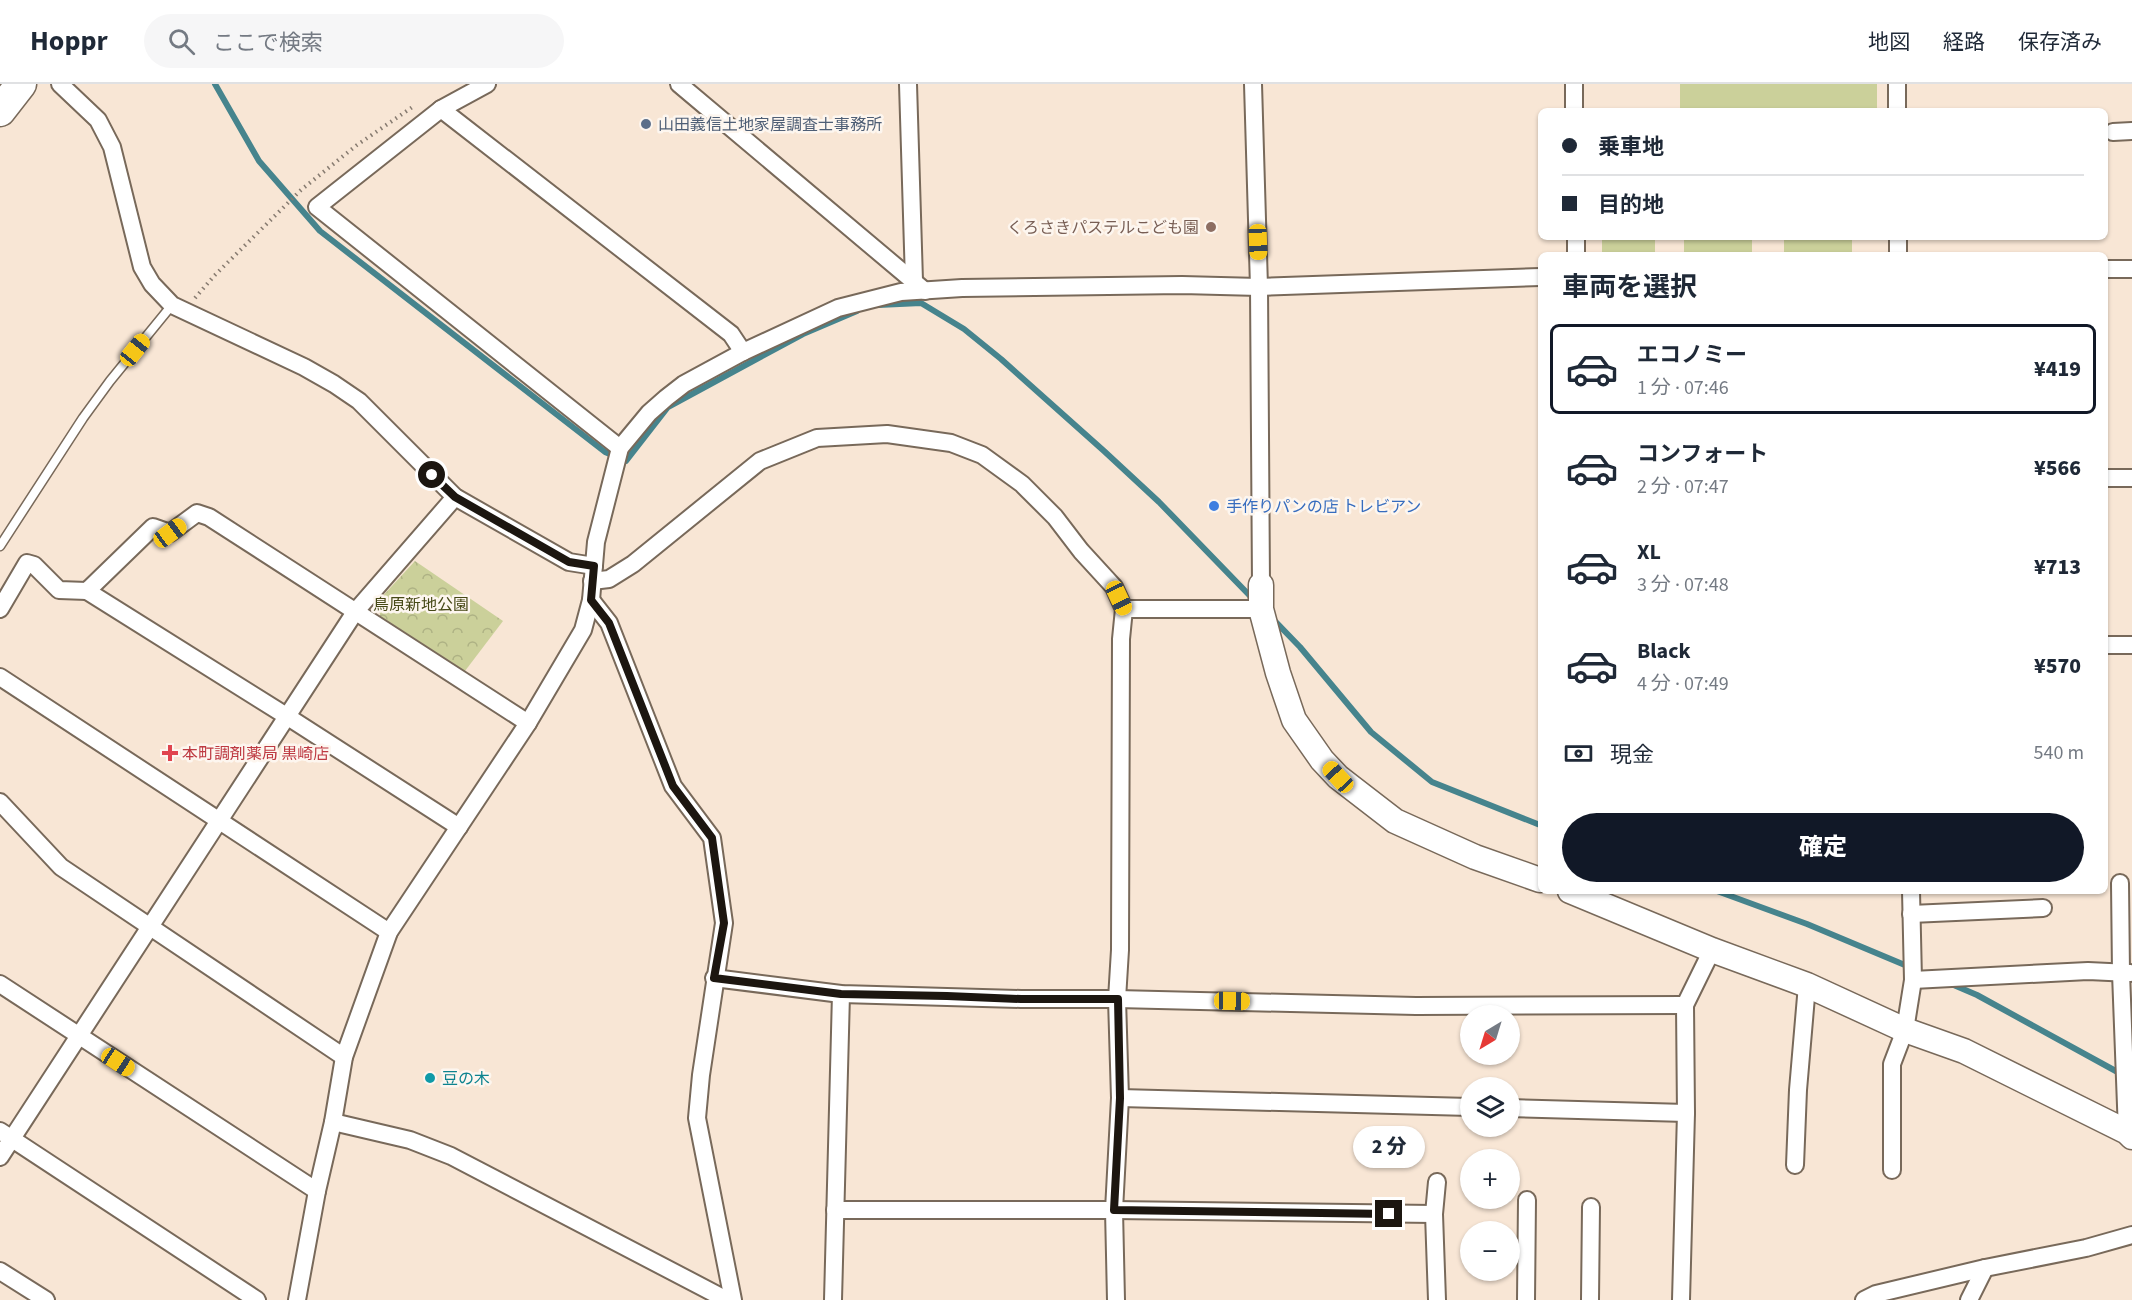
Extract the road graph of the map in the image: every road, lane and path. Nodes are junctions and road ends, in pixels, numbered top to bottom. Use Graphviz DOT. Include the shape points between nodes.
graph roads {
  1 [pos="21,84"];
  2 [pos="60,84"];
  3 [pos="487,84"];
  4 [pos="679,84"];
  5 [pos="908,84"];
  6 [pos="1252,84"];
  7 [pos="1574,84"];
  8 [pos="1897,84"];
  9 [pos="1574,108"];
  10 [pos="1897,108"];
  11 [pos="441,109"];
  12 [pos="0,111"];
  13 [pos="2132,131"];
  14 [pos="2113,132"];
  15 [pos="2108,269"];
  16 [pos="2132,269"];
  17 [pos="1538,277"];
  18 [pos="920,286"];
  19 [pos="1259,287"];
  20 [pos="172,305"];
  21 [pos="743,352"];
  22 [pos="620,447"];
  23 [pos="2108,478"];
  24 [pos="2132,478"];
  25 [pos="455,497"];
  26 [pos="0,546"];
  27 [pos="593,573"];
  28 [pos="1261,585"];
  29 [pos="87,591"];
  30 [pos="591,600"];
  31 [pos="0,609"];
  32 [pos="1124,609"];
  33 [pos="1261,609"];
  34 [pos="356,612"];
  35 [pos="2108,645"];
  36 [pos="2132,645"];
  37 [pos="0,677"];
  38 [pos="288,717"];
  39 [pos="528,723"];
  40 [pos="0,802"];
  41 [pos="219,820"];
  42 [pos="459,827"];
  43 [pos="1538,879"];
  44 [pos="2120,883"];
  45 [pos="1581,894"];
  46 [pos="1911,894"];
  47 [pos="2043,908"];
  48 [pos="1911,914"];
  49 [pos="150,926"];
  50 [pos="389,932"];
  51 [pos="1712,950"];
  52 [pos="2126,973"];
  53 [pos="714,978"];
  54 [pos="1913,980"];
  55 [pos="0,984"];
  56 [pos="1807,985"];
  57 [pos="841,994"];
  58 [pos="1118,999"];
  59 [pos="1685,1005"];
  60 [pos="1905,1030"];
  61 [pos="78,1036"];
  62 [pos="344,1057"];
  63 [pos="1120,1098"];
  64 [pos="1460,1107"];
  65 [pos="1520,1108"];
  66 [pos="1686,1113"];
  67 [pos="333,1122"];
  68 [pos="6,1135"];
  69 [pos="2129,1135"];
  70 [pos="0,1157"];
  71 [pos="1795,1165"];
  72 [pos="1892,1170"];
  73 [pos="1437,1182"];
  74 [pos="317,1191"];
  75 [pos="1527,1200"];
  76 [pos="1591,1207"];
  77 [pos="835,1210"];
  78 [pos="1114,1210"];
  79 [pos="1434,1214"];
  80 [pos="2132,1235"];
  81 [pos="1985,1268"];
  82 [pos="0,1271"];
  83 [pos="46,1300"];
  84 [pos="257,1300"];
  85 [pos="297,1300"];
  86 [pos="727,1300"];
  87 [pos="733,1300"];
  88 [pos="833,1300"];
  89 [pos="1116,1300"];
  90 [pos="1437,1300"];
  91 [pos="1526,1300"];
  92 [pos="1590,1300"];
  93 [pos="1681,1300"];
  94 [pos="1864,1300"];
  95 [pos="1969,1300"];
  1 -- 12 [label="highway"];
  2 -- 20 [label="street" via="98,120 112,147 142,267"];
  3 -- 11 [label="street"];
  4 -- 18 [label="street"];
  5 -- 18 [label="street"];
  6 -- 19 [label="street"];
  7 -- 9 [label="street"];
  8 -- 10 [label="street"];
  11 -- 21 [label="street" via="731,334"];
  11 -- 22 [label="street" via="318,207"];
  13 -- 14 [label="street"];
  15 -- 16 [label="street"];
  17 -- 19 [label="street"];
  18 -- 19 [label="street"];
  18 -- 21 [label="street" via="838,308"];
  19 -- 28 [label="street"];
  20 -- 25 [label="street" via="334,384 359,401"];
  20 -- 26 [label="lane" via="83,418"];
  21 -- 22 [label="street" via="684,384 649,413"];
  22 -- 27 [label="street" via="596,542"];
  23 -- 24 [label="street"];
  25 -- 27 [label="street"];
  25 -- 34 [label="street"];
  27 -- 30 [label="street"];
  27 -- 32 [label="street" via="609,579 633,564 760,461 817,438 886,434 951,443 982,455 1022,484 1114,587"];
  28 -- 33 [label="street"];
  29 -- 31 [label="street" via="60,590 27,562"];
  29 -- 34 [label="street" via="153,527 170,533 197,513"];
  29 -- 38 [label="street"];
  30 -- 39 [label="street" via="583,630"];
  30 -- 53 [label="street" via="609,623 673,786 712,838 724,923"];
  32 -- 33 [label="street"];
  32 -- 58 [label="street"];
  33 -- 43 [label="street" via="1294,720 1338,777 1395,821 1475,857"];
  34 -- 38 [label="street"];
  34 -- 39 [label="street"];
  35 -- 36 [label="street"];
  37 -- 41 [label="street"];
  38 -- 41 [label="street"];
  38 -- 42 [label="street"];
  39 -- 42 [label="street"];
  40 -- 49 [label="street" via="61,867"];
  41 -- 49 [label="street"];
  41 -- 50 [label="street"];
  42 -- 50 [label="street"];
  44 -- 52 [label="street"];
  45 -- 51 [label="street"];
  46 -- 48 [label="street"];
  47 -- 48 [label="street"];
  48 -- 54 [label="street"];
  49 -- 61 [label="street"];
  49 -- 62 [label="street"];
  50 -- 62 [label="street"];
  51 -- 56 [label="street"];
  51 -- 59 [label="street"];
  52 -- 54 [label="street" via="2088,971"];
  52 -- 69 [label="street"];
  53 -- 57 [label="street"];
  53 -- 87 [label="street" via="697,1118"];
  54 -- 60 [label="street"];
  55 -- 61 [label="street"];
  56 -- 60 [label="street"];
  56 -- 71 [label="street"];
  57 -- 58 [label="street"];
  57 -- 77 [label="street"];
  58 -- 59 [label="street" via="1416,1006"];
  58 -- 63 [label="street"];
  59 -- 66 [label="street"];
  60 -- 69 [label="street" via="1964,1051"];
  60 -- 72 [label="street" via="1892,1064"];
  61 -- 68 [label="street"];
  61 -- 74 [label="street"];
  62 -- 67 [label="street"];
  63 -- 64 [label="street"];
  63 -- 78 [label="street"];
  65 -- 66 [label="street"];
  66 -- 93 [label="street"];
  67 -- 74 [label="street"];
  67 -- 86 [label="street" via="410,1140 451,1156"];
  68 -- 70 [label="street"];
  68 -- 84 [label="street"];
  73 -- 79 [label="street"];
  74 -- 85 [label="street"];
  75 -- 91 [label="street"];
  76 -- 92 [label="street"];
  77 -- 78 [label="street"];
  77 -- 88 [label="street"];
  78 -- 79 [label="street"];
  78 -- 89 [label="street"];
  79 -- 90 [label="street"];
  80 -- 81 [label="street"];
  81 -- 94 [label="street"];
  81 -- 95 [label="street"];
  82 -- 83 [label="street"];
}
